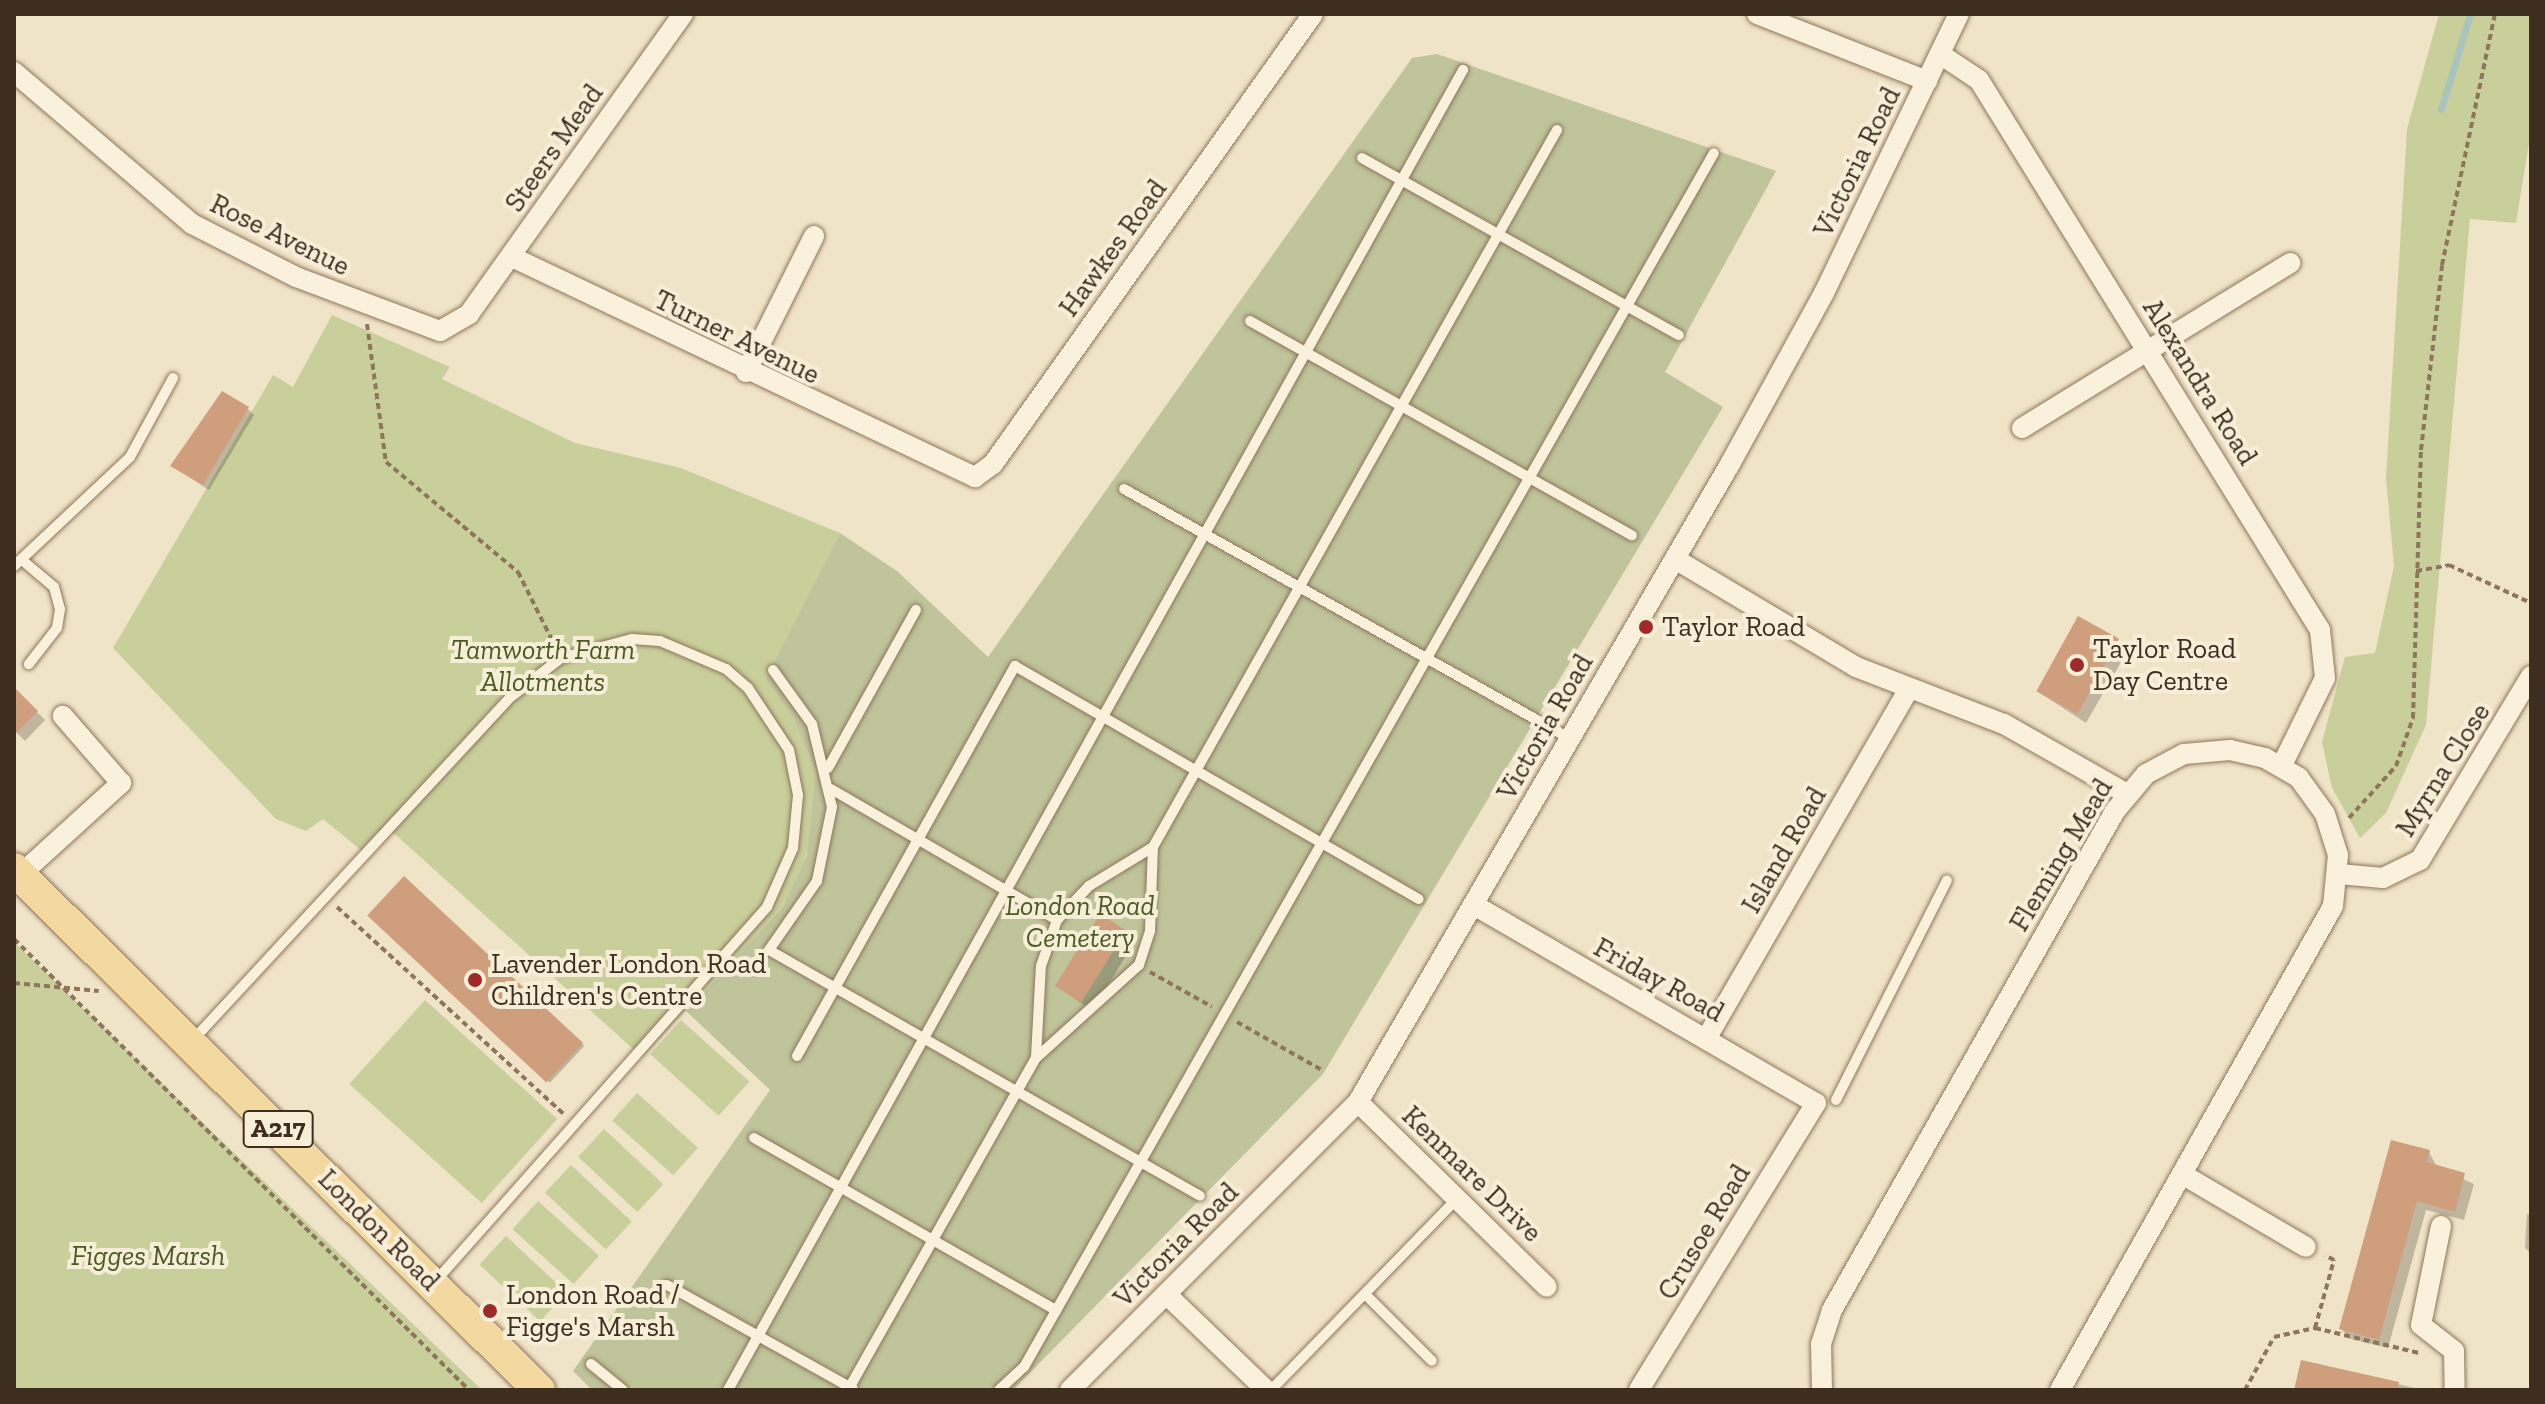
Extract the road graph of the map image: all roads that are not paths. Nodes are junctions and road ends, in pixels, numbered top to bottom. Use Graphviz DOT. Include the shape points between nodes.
graph roads {
  1 [pos="683,14"];
  2 [pos="1313,14"];
  3 [pos="1757,14"];
  4 [pos="1959,14"];
  5 [pos="1940,54"];
  6 [pos="1463,70"];
  7 [pos="14,72"];
  8 [pos="1927,81"];
  9 [pos="1557,130"];
  10 [pos="1714,153"];
  11 [pos="1362,158"];
  12 [pos="1403,181"];
  13 [pos="1498,234"];
  14 [pos="814,236"];
  15 [pos="512,257"];
  16 [pos="2290,263"];
  17 [pos="1626,305"];
  18 [pos="469,314"];
  19 [pos="1250,321"];
  20 [pos="1679,335"];
  21 [pos="2148,351"];
  22 [pos="1306,352"];
  23 [pos="746,372"];
  24 [pos="173,378"];
  25 [pos="1402,406"];
  26 [pos="2022,428"];
  27 [pos="939,466"];
  28 [pos="1528,477"];
  29 [pos="1124,489"];
  30 [pos="1205,533"];
  31 [pos="1632,535"];
  32 [pos="1675,559"];
  33 [pos="18,563"];
  34 [pos="1302,586"];
  35 [pos="916,610"];
  36 [pos="1424,656"];
  37 [pos="29,664"];
  38 [pos="773,670"];
  39 [pos="2531,676"];
  40 [pos="1909,689"];
  41 [pos="63,716"];
  42 [pos="1106,719"];
  43 [pos="1571,739"];
  44 [pos="2282,765"];
  45 [pos="828,768"];
  46 [pos="1195,772"];
  47 [pos="831,789"];
  48 [pos="2127,794"];
  49 [pos="917,839"];
  50 [pos="1320,841"];
  51 [pos="1153,847"];
  52 [pos="17,872"];
  53 [pos="2339,874"];
  54 [pos="1947,880"];
  55 [pos="1008,892"];
  56 [pos="1419,899"];
  57 [pos="1474,905"];
  58 [pos="1057,920"];
  59 [pos="835,988"];
  60 [pos="925,1039"];
  61 [pos="1706,1039"];
  62 [pos="190,1042"];
  63 [pos="797,1056"];
  64 [pos="1036,1058"];
  65 [pos="1017,1091"];
  66 [pos="1358,1102"];
  67 [pos="1826,1102"];
  68 [pos="754,1138"];
  69 [pos="1140,1161"];
  70 [pos="2185,1176"];
  71 [pos="842,1188"];
  72 [pos="1200,1196"];
  73 [pos="1457,1199"];
  74 [pos="2441,1226"];
  75 [pos="932,1240"];
  76 [pos="2306,1247"];
  77 [pos="433,1284"];
  78 [pos="667,1285"];
  79 [pos="1547,1287"];
  80 [pos="1166,1294"];
  81 [pos="1366,1295"];
  82 [pos="1056,1310"];
  83 [pos="759,1336"];
  84 [pos="1432,1361"];
  85 [pos="591,1364"];
  86 [pos="851,1389"];
  87 [pos="539,1390"];
  88 [pos="623,1390"];
  89 [pos="728,1390"];
  90 [pos="999,1390"];
  91 [pos="1070,1390"];
  92 [pos="1268,1390"];
  93 [pos="1639,1390"];
  94 [pos="1822,1390"];
  95 [pos="2060,1390"];
  96 [pos="2455,1390"];
  1 -- 15 [label="street, Steers Mead"];
  2 -- 27 [label="street, Hawkes Road" via="993,464 966,478"];
  3 -- 8 [label="street"];
  4 -- 5 [label="street, Victoria Road"];
  5 -- 8 [label="street, Victoria Road"];
  5 -- 21 [label="street, Alexandra Road" via="1979,80"];
  6 -- 12 [label="lane"];
  7 -- 18 [label="street, Rose Avenue" via="192,224 364,306 429,330"];
  8 -- 32 [label="street, Victoria Road" via="1824,293"];
  9 -- 13 [label="lane"];
  10 -- 17 [label="lane"];
  11 -- 12 [label="lane"];
  12 -- 13 [label="lane"];
  12 -- 22 [label="lane"];
  13 -- 17 [label="lane"];
  13 -- 25 [label="lane"];
  14 -- 23 [label="street"];
  15 -- 18 [label="street, Steers Mead"];
  15 -- 23 [label="street, Turner Avenue"];
  16 -- 21 [label="street"];
  17 -- 20 [label="lane"];
  17 -- 28 [label="lane"];
  19 -- 22 [label="lane"];
  21 -- 26 [label="street"];
  21 -- 44 [label="street, Alexandra Road" via="2325,641 2321,692"];
  22 -- 25 [label="lane"];
  22 -- 30 [label="lane"];
  23 -- 27 [label="street, Turner Avenue"];
  24 -- 33 [label="lane" via="130,457"];
  25 -- 28 [label="lane"];
  25 -- 34 [label="lane"];
  28 -- 31 [label="lane"];
  28 -- 36 [label="lane"];
  29 -- 30 [label="lane"];
  30 -- 34 [label="lane"];
  30 -- 42 [label="lane"];
  32 -- 40 [label="street" via="1856,667"];
  32 -- 43 [label="street, Victoria Road"];
  33 -- 37 [label="lane" via="54,587 60,609 57,628"];
  34 -- 36 [label="lane"];
  34 -- 46 [label="lane"];
  35 -- 45 [label="lane"];
  36 -- 43 [label="lane"];
  36 -- 50 [label="lane"];
  38 -- 45 [label="lane" via="803,707"];
  39 -- 53 [label="street, Myrna Close" via="2420,860 2383,878"];
  40 -- 48 [label="street" via="2004,724"];
  40 -- 61 [label="street, Island Road"];
  41 -- 52 [label="street" via="121,783"];
  42 -- 46 [label="lane"];
  42 -- 49 [label="lane" via="1015,666"];
  42 -- 55 [label="lane"];
  43 -- 57 [label="street, Victoria Road"];
  44 -- 48 [label="street, Fleming Mead" via="2204,750 2163,763"];
  44 -- 53 [label="street" via="2306,786 2332,829"];
  45 -- 47 [label="lane"];
  46 -- 50 [label="lane"];
  46 -- 51 [label="lane"];
  47 -- 49 [label="lane"];
  47 -- 59 [label="lane" via="831,826 817,881 769,950"];
  48 -- 94 [label="street, Fleming Mead" via="1832,1310 1821,1344"];
  49 -- 55 [label="lane"];
  49 -- 59 [label="lane"];
  50 -- 56 [label="lane"];
  50 -- 69 [label="lane"];
  51 -- 58 [label="lane" via="1089,886"];
  51 -- 64 [label="lane" via="1150,931 1139,965"];
  52 -- 62 [label="main road, London Road / A217"];
  53 -- 70 [label="street" via="2324,927"];
  54 -- 67 [label="lane"];
  55 -- 58 [label="lane"];
  55 -- 60 [label="lane"];
  57 -- 61 [label="street, Friday Road"];
  57 -- 66 [label="street, Victoria Road"];
  58 -- 64 [label="lane" via="1041,966"];
  59 -- 60 [label="lane"];
  59 -- 63 [label="lane"];
  60 -- 65 [label="lane"];
  60 -- 71 [label="lane"];
  61 -- 67 [label="street, Friday Road"];
  62 -- 77 [label="main road, London Road / A217"];
  62 -- 77 [label="lane" via="207,1032 512,696 561,658 632,639 660,641 726,669 768,711 789,750 798,795 793,848 767,907"];
  64 -- 65 [label="lane"];
  65 -- 69 [label="lane"];
  65 -- 75 [label="lane"];
  66 -- 73 [label="street, Kenmare Drive"];
  66 -- 80 [label="street, Victoria Road"];
  67 -- 93 [label="street, Crusoe Road"];
  68 -- 71 [label="lane"];
  69 -- 72 [label="lane"];
  69 -- 82 [label="lane"];
  70 -- 76 [label="street"];
  70 -- 95 [label="street"];
  71 -- 75 [label="lane"];
  71 -- 83 [label="lane"];
  73 -- 79 [label="street, Kenmare Drive"];
  73 -- 81 [label="lane"];
  74 -- 96 [label="street" via="2421,1325 2449,1344 2459,1368"];
  75 -- 82 [label="lane"];
  75 -- 86 [label="lane"];
  77 -- 87 [label="main road, London Road / A217"];
  78 -- 83 [label="lane"];
  80 -- 91 [label="street, Victoria Road"];
  80 -- 92 [label="street"];
  81 -- 84 [label="lane"];
  81 -- 92 [label="lane"];
  82 -- 90 [label="lane" via="1024,1367"];
  83 -- 86 [label="lane"];
  83 -- 89 [label="lane"];
  85 -- 88 [label="lane"];
}
